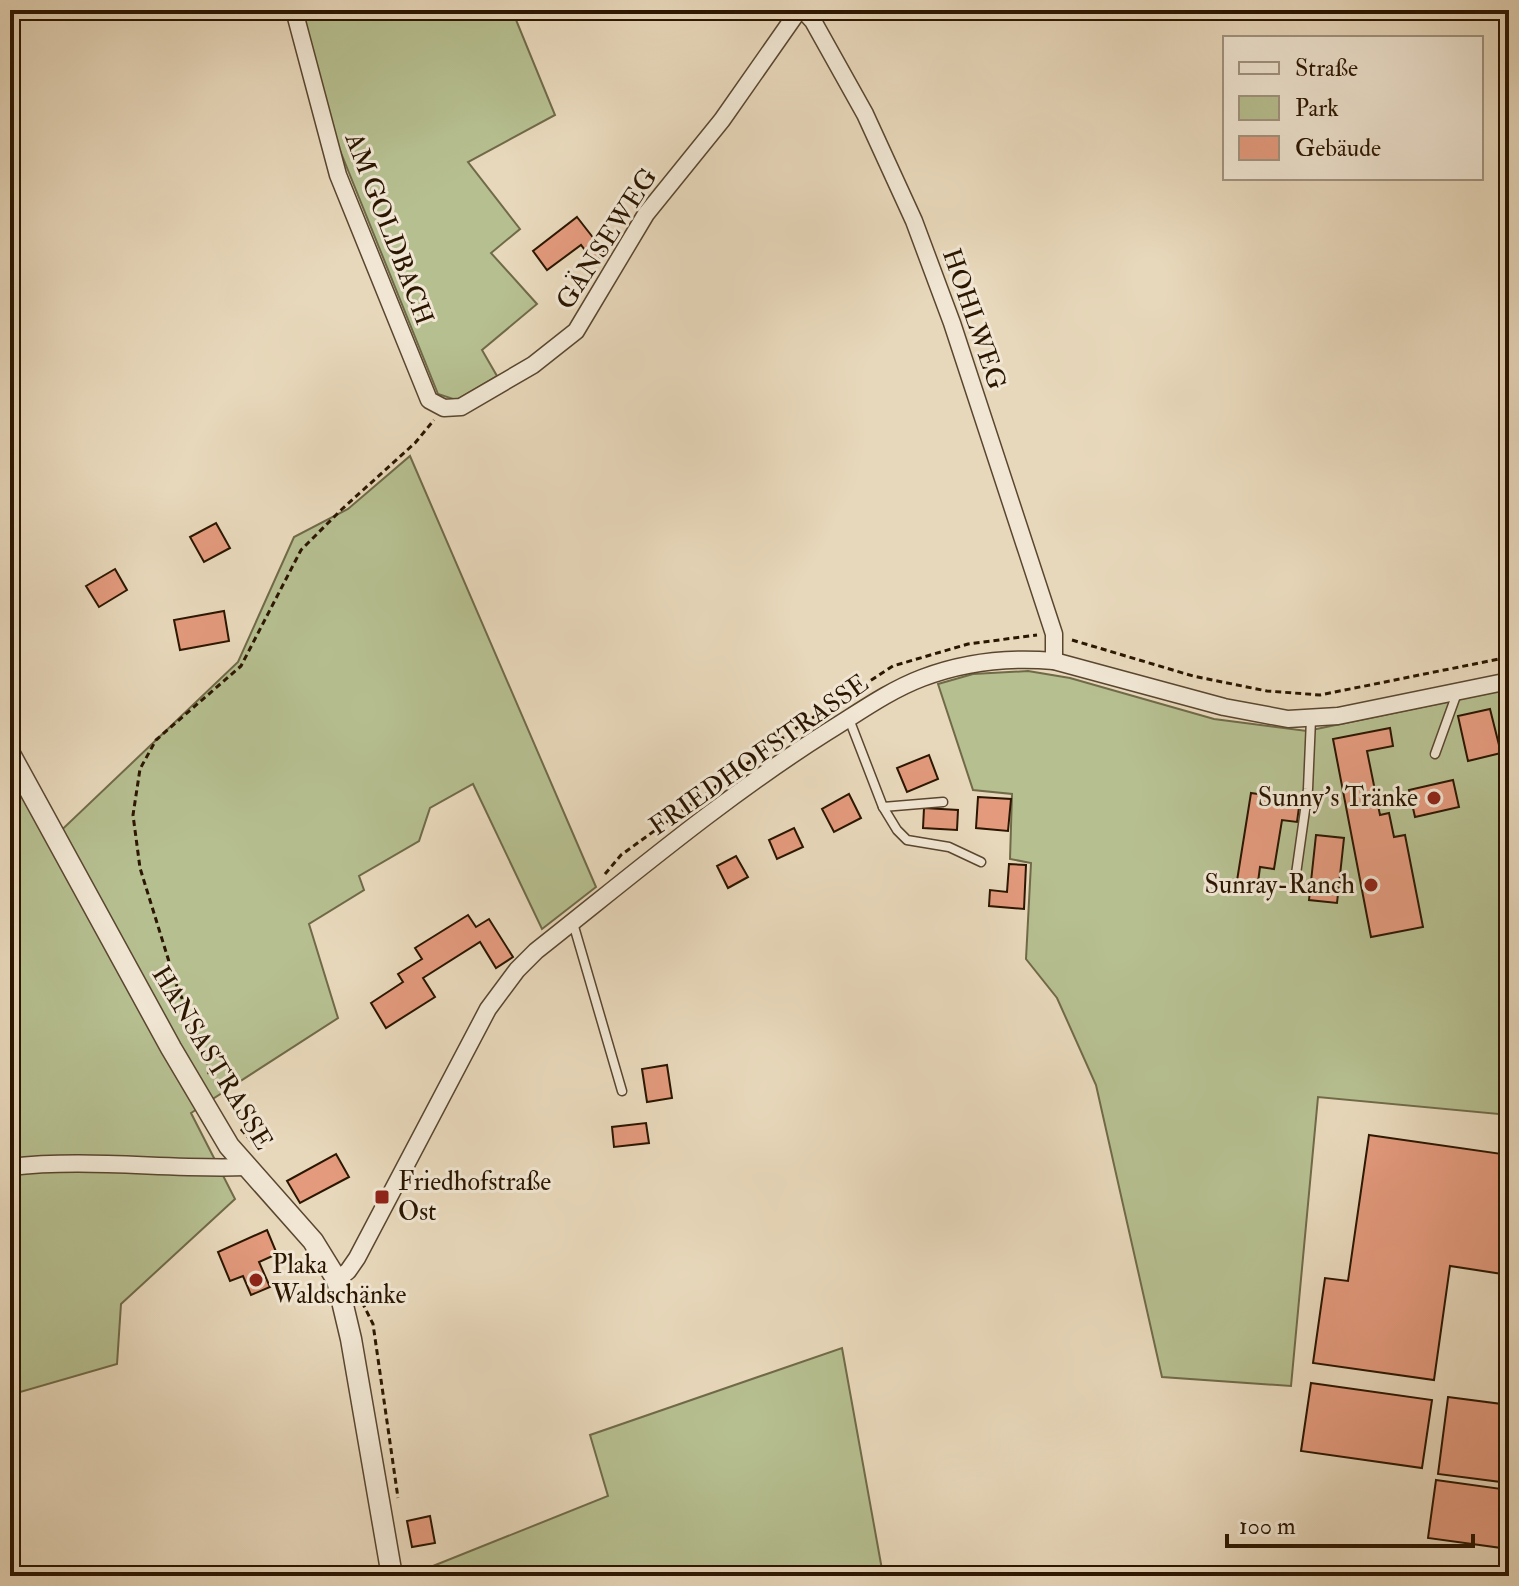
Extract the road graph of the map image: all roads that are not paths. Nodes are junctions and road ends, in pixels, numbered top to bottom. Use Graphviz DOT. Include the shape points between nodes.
graph roads {
  1 [pos="294,10"];
  2 [pos="801,10"];
  3 [pos="444,408"];
  4 [pos="1054,661"];
  5 [pos="1509,681"];
  6 [pos="1457,692"];
  7 [pos="849,719"];
  8 [pos="1311,719"];
  9 [pos="10,754"];
  10 [pos="1435,754"];
  11 [pos="943,802"];
  12 [pos="883,807"];
  13 [pos="981,862"];
  14 [pos="1296,874"];
  15 [pos="573,922"];
  16 [pos="622,1091"];
  17 [pos="10,1167"];
  18 [pos="246,1167"];
  19 [pos="337,1280"];
  20 [pos="392,1576"];
  1 -- 3 [label="street, AM GOLDBACH" via="338,175 429,400"];
  2 -- 3 [label="street, GÄNSEWEG" via="646,214 576,331 533,365 461,407"];
  2 -- 4 [label="street, HOHLWEG" via="813,21 865,114 914,221 1054,634"];
  4 -- 7 [label="street, FRIEDHOFSTRASSE" via="1010,659 944,670 890,693"];
  4 -- 8 [label="street, FRIEDHOFSTRASSE" via="1238,710"];
  5 -- 6 [label="street, FRIEDHOFSTRASSE"];
  6 -- 8 [label="street, FRIEDHOFSTRASSE"];
  6 -- 10 [label="lane"];
  7 -- 12 [label="lane"];
  7 -- 15 [label="street, FRIEDHOFSTRASSE" via="708,814"];
  8 -- 14 [label="lane"];
  9 -- 18 [label="street, HANSASTRASSE" via="171,1048"];
  11 -- 12 [label="lane"];
  12 -- 13 [label="lane" via="907,840 949,847"];
  15 -- 16 [label="lane"];
  15 -- 19 [label="street, FRIEDHOFSTRASSE" via="536,951 499,991 357,1258"];
  17 -- 18 [label="street" via="80,1162"];
  18 -- 19 [label="street, HANSASTRASSE" via="313,1241"];
  19 -- 20 [label="street, HANSASTRASSE"];
}
